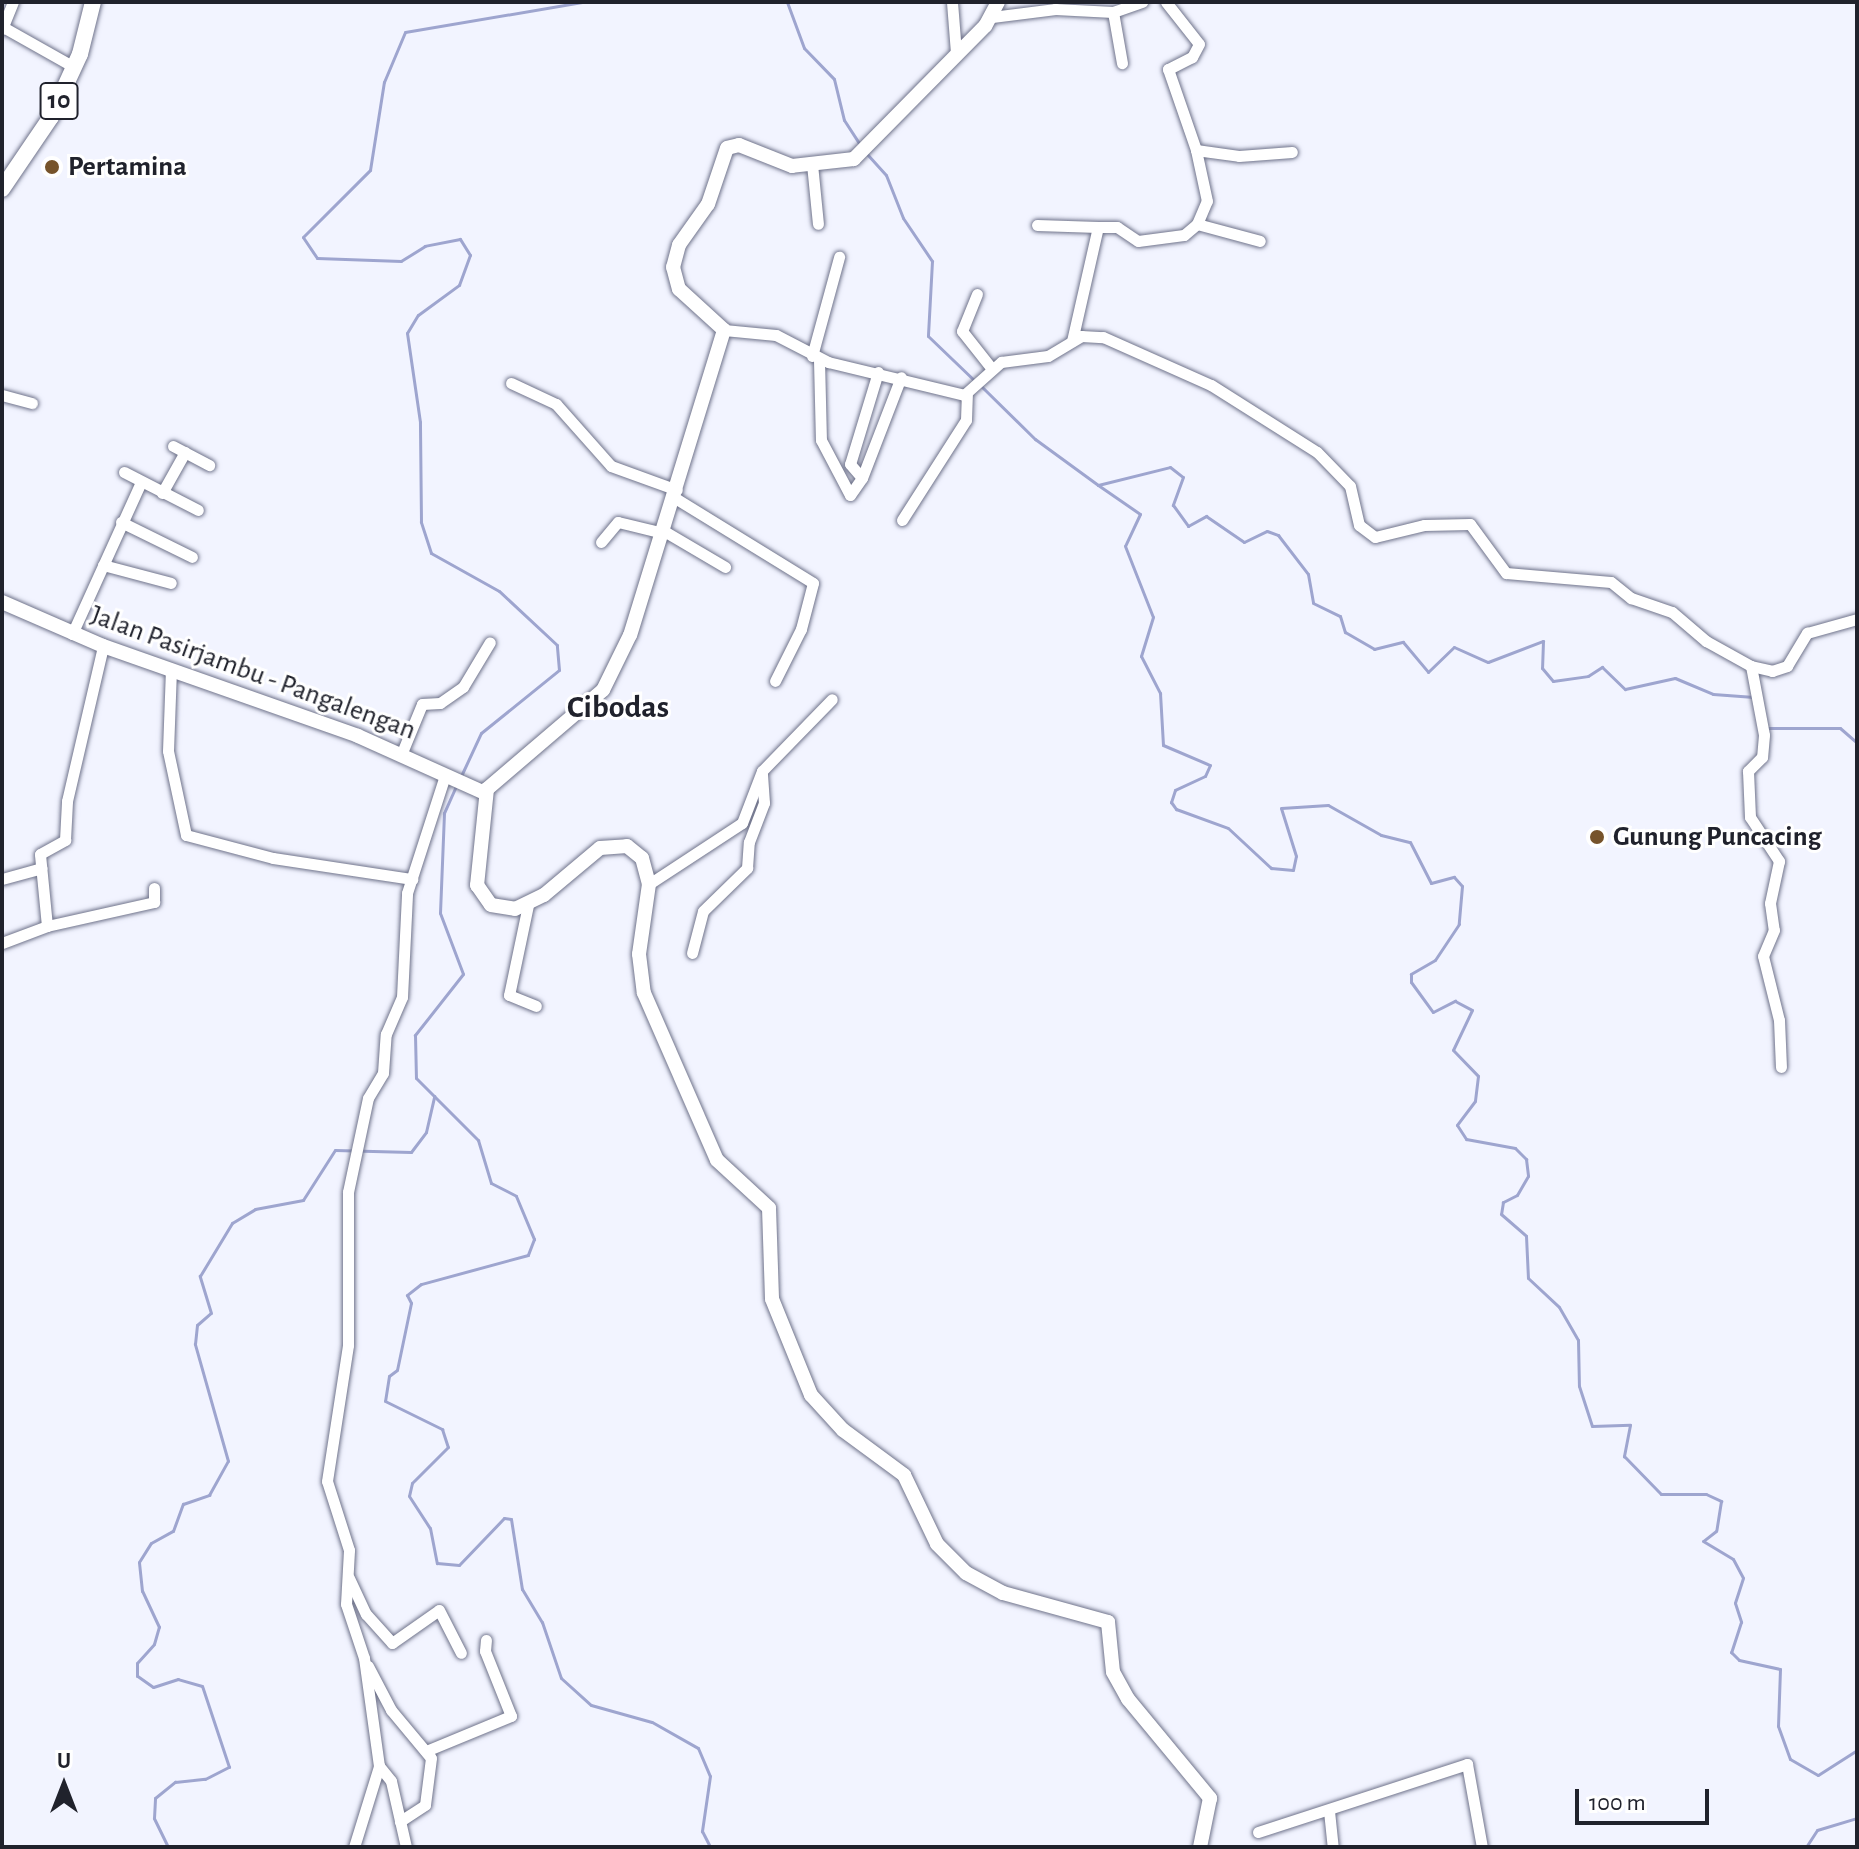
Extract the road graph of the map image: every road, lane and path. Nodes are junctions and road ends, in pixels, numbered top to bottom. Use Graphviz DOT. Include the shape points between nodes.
graph roads {
  1 [pos="13,2"];
  2 [pos="93,2"];
  3 [pos="952,2"];
  4 [pos="998,2"];
  5 [pos="1142,2"];
  6 [pos="1166,2"];
  7 [pos="1113,12"];
  8 [pos="992,17"];
  9 [pos="3,28"];
  10 [pos="956,53"];
  11 [pos="1122,63"];
  12 [pos="74,67"];
  13 [pos="1196,150"];
  14 [pos="1292,152"];
  15 [pos="812,164"];
  16 [pos="2,189"];
  17 [pos="818,224"];
  18 [pos="1197,224"];
  19 [pos="1037,225"];
  20 [pos="1098,227"];
  21 [pos="1260,241"];
  22 [pos="839,257"];
  23 [pos="977,294"];
  24 [pos="724,330"];
  25 [pos="1072,341"];
  26 [pos="816,358"];
  27 [pos="990,371"];
  28 [pos="878,372"];
  29 [pos="901,377"];
  30 [pos="511,383"];
  31 [pos="970,392"];
  32 [pos="2,395"];
  33 [pos="32,403"];
  34 [pos="173,446"];
  35 [pos="185,452"];
  36 [pos="209,465"];
  37 [pos="124,472"];
  38 [pos="862,478"];
  39 [pos="141,482"];
  40 [pos="162,493"];
  41 [pos="676,494"];
  42 [pos="198,510"];
  43 [pos="902,520"];
  44 [pos="121,522"];
  45 [pos="663,532"];
  46 [pos="601,542"];
  47 [pos="192,557"];
  48 [pos="103,565"];
  49 [pos="725,567"];
  50 [pos="171,583"];
  51 [pos="2,602"];
  52 [pos="1857,619"];
  53 [pos="72,634"];
  54 [pos="490,642"];
  55 [pos="103,646"];
  56 [pos="1751,666"];
  57 [pos="171,669"];
  58 [pos="775,681"];
  59 [pos="832,699"];
  60 [pos="401,755"];
  61 [pos="762,771"];
  62 [pos="447,776"];
  63 [pos="485,793"];
  64 [pos="42,868"];
  65 [pos="400,878"];
  66 [pos="2,879"];
  67 [pos="649,884"];
  68 [pos="154,888"];
  69 [pos="528,905"];
  70 [pos="47,926"];
  71 [pos="2,943"];
  72 [pos="692,953"];
  73 [pos="536,1006"];
  74 [pos="1781,1067"];
  75 [pos="347,1574"];
  76 [pos="486,1640"];
  77 [pos="461,1653"];
  78 [pos="364,1658"];
  79 [pos="426,1751"];
  80 [pos="379,1766"];
  81 [pos="1329,1811"];
  82 [pos="400,1821"];
  83 [pos="1258,1832"];
  84 [pos="354,1847"];
  85 [pos="406,1847"];
  86 [pos="1200,1847"];
  87 [pos="1333,1847"];
  88 [pos="1482,1847"];
  1 -- 9 [label="street"];
  2 -- 12 [label="highway, 10"];
  3 -- 10 [label="street"];
  4 -- 8 [label="main road"];
  5 -- 7 [label="street"];
  6 -- 13 [label="street" via="1199,44 1192,57 1168,69"];
  7 -- 8 [label="street" via="1055,9"];
  7 -- 11 [label="street"];
  8 -- 10 [label="main road"];
  9 -- 12 [label="street"];
  10 -- 15 [label="main road" via="861,152"];
  12 -- 16 [label="highway, 10" via="31,154"];
  13 -- 14 [label="street" via="1239,156"];
  13 -- 18 [label="street" via="1207,201"];
  15 -- 17 [label="street"];
  15 -- 24 [label="main road" via="779,165 730,145 716,187 675,254 673,276"];
  18 -- 20 [label="street" via="1184,235 1138,241 1117,227"];
  18 -- 21 [label="street"];
  19 -- 20 [label="street"];
  20 -- 25 [label="street"];
  22 -- 26 [label="street"];
  23 -- 27 [label="street" via="962,331"];
  24 -- 26 [label="street" via="776,335"];
  24 -- 41 [label="main road"];
  25 -- 27 [label="street" via="1056,353"];
  25 -- 56 [label="street" via="1103,337 1211,385 1283,427 1346,480 1359,525 1375,537 1424,525 1470,524 1506,573 1611,582 1631,598 1672,612 1706,641"];
  26 -- 28 [label="street"];
  26 -- 38 [label="street" via="821,440 850,495"];
  27 -- 31 [label="street"];
  28 -- 29 [label="street"];
  28 -- 38 [label="street" via="850,464"];
  29 -- 31 [label="street"];
  29 -- 38 [label="street"];
  30 -- 41 [label="street" via="556,404 611,466"];
  31 -- 43 [label="street" via="966,420"];
  32 -- 33 [label="street"];
  34 -- 35 [label="street"];
  35 -- 36 [label="street"];
  35 -- 40 [label="street"];
  37 -- 39 [label="street"];
  39 -- 40 [label="street"];
  39 -- 44 [label="street"];
  40 -- 42 [label="street"];
  41 -- 45 [label="main road"];
  41 -- 58 [label="street" via="813,583 801,629"];
  44 -- 47 [label="street"];
  44 -- 48 [label="street"];
  45 -- 46 [label="street" via="618,522"];
  45 -- 49 [label="street"];
  45 -- 63 [label="main road" via="618,666 603,690 503,771"];
  48 -- 50 [label="street"];
  48 -- 53 [label="street"];
  51 -- 53 [label="main road, Jalan Pasirjambu - Pangalengan"];
  52 -- 56 [label="street" via="1807,633 1783,669"];
  53 -- 55 [label="main road, Jalan Pasirjambu - Pangalengan"];
  54 -- 60 [label="street" via="463,687 440,703 422,704"];
  55 -- 57 [label="main road, Jalan Pasirjambu - Pangalengan"];
  55 -- 64 [label="street" via="67,801 65,840 41,851"];
  56 -- 74 [label="street" via="1764,735 1762,757 1748,771 1750,817 1780,866 1770,903 1774,930 1763,956 1779,1020"];
  57 -- 60 [label="main road, Jalan Pasirjambu - Pangalengan"];
  57 -- 65 [label="street" via="168,751 186,835 273,858"];
  59 -- 61 [label="street"];
  60 -- 62 [label="main road, Jalan Pasirjambu - Pangalengan"];
  61 -- 67 [label="street" via="742,823"];
  61 -- 72 [label="street" via="764,803 749,840 747,868 703,911"];
  62 -- 63 [label="main road, Jalan Pasirjambu - Pangalengan"];
  62 -- 65 [label="street"];
  63 -- 69 [label="main road" via="477,885 491,905"];
  64 -- 66 [label="street"];
  64 -- 70 [label="street"];
  65 -- 75 [label="street" via="400,1000 390,1021 383,1073 368,1098 348,1192 348,1345 327,1481 349,1550"];
  67 -- 69 [label="main road" via="635,850 608,845"];
  67 -- 86 [label="main road" via="639,954 644,993 717,1160 769,1208 772,1299 811,1395 843,1430 904,1475 937,1544 966,1573 1003,1593 1108,1622 1113,1672 1128,1699 1210,1798"];
  68 -- 70 [label="street" via="154,902"];
  69 -- 73 [label="street" via="509,995"];
  70 -- 71 [label="street"];
  75 -- 77 [label="street" via="366,1614 392,1643 439,1610"];
  75 -- 78 [label="street" via="347,1615"];
  76 -- 79 [label="street" via="485,1651 511,1716"];
  78 -- 79 [label="street" via="391,1710"];
  78 -- 80 [label="street"];
  79 -- 82 [label="street" via="431,1763 425,1805"];
  80 -- 82 [label="street" via="391,1781"];
  80 -- 84 [label="street"];
  81 -- 83 [label="street"];
  81 -- 87 [label="street"];
  81 -- 88 [label="street" via="1467,1764"];
  82 -- 85 [label="street"];
}
